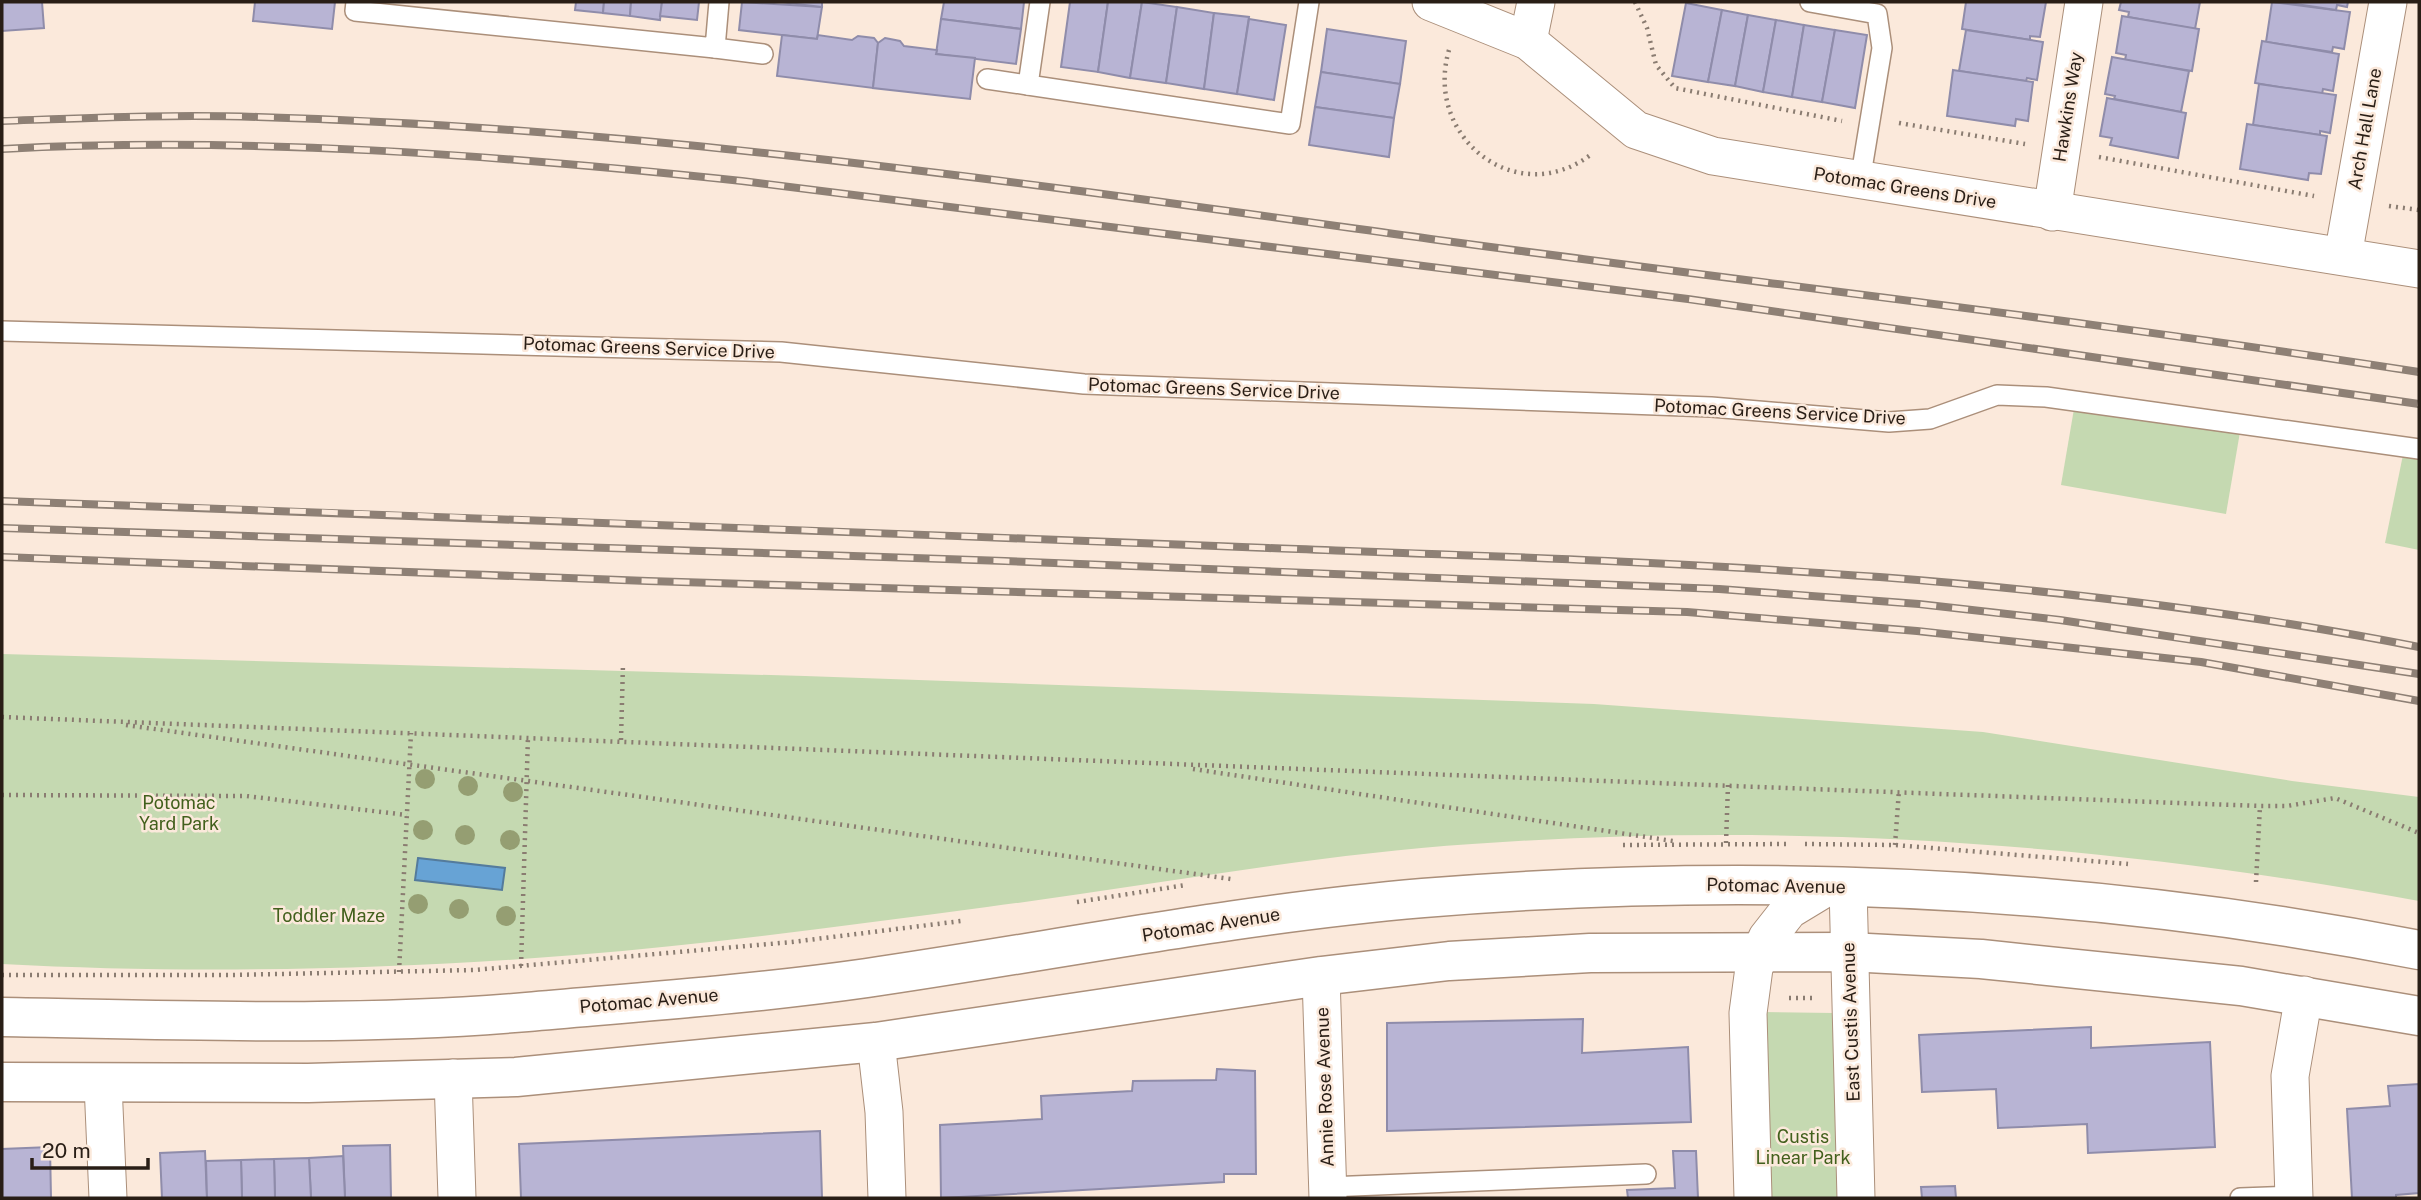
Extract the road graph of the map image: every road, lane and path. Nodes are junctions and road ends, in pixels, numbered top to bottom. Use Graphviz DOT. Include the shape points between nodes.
graph roads {
  1 [pos="356,2"];
  2 [pos="719,2"];
  3 [pos="1040,2"];
  4 [pos="1309,2"];
  5 [pos="1431,2"];
  6 [pos="1536,2"];
  7 [pos="1635,2"];
  8 [pos="1810,2"];
  9 [pos="2084,2"];
  10 [pos="2388,2"];
  11 [pos="1883,8"];
  12 [pos="1528,41"];
  13 [pos="1450,46"];
  14 [pos="715,48"];
  15 [pos="763,54"];
  16 [pos="987,79"];
  17 [pos="1028,85"];
  18 [pos="1870,119"];
  19 [pos="2061,150"];
  20 [pos="1593,153"];
  21 [pos="1860,181"];
  22 [pos="2353,201"];
  23 [pos="2419,210"];
  24 [pos="2052,212"];
  25 [pos="2343,256"];
  26 [pos="2419,269"];
  27 [pos="2,331"];
  28 [pos="2419,449"];
  29 [pos="623,664"];
  30 [pos="2,717"];
  31 [pos="99,721"];
  32 [pos="411,733"];
  33 [pos="528,736"];
  34 [pos="621,740"];
  35 [pos="410,764"];
  36 [pos="1170,765"];
  37 [pos="527,780"];
  38 [pos="1728,785"];
  39 [pos="1899,790"];
  40 [pos="2,795"];
  41 [pos="2260,806"];
  42 [pos="407,815"];
  43 [pos="2419,833"];
  44 [pos="1684,843"];
  45 [pos="1725,852"];
  46 [pos="1891,855"];
  47 [pos="1231,879"];
  48 [pos="2256,882"];
  49 [pos="1838,887"];
  50 [pos="2419,950"];
  51 [pos="1759,952"];
  52 [pos="1849,952"];
  53 [pos="520,966"];
  54 [pos="399,972"];
  55 [pos="1321,976"];
  56 [pos="2304,995"];
  57 [pos="1777,998"];
  58 [pos="1827,998"];
  59 [pos="2419,1016"];
  60 [pos="2,1017"];
  61 [pos="876,1042"];
  62 [pos="453,1078"];
  63 [pos="2,1082"];
  64 [pos="103,1084"];
  65 [pos="1646,1174"];
  66 [pos="1536,1189"];
  67 [pos="1328,1193"];
  68 [pos="2294,1197"];
  69 [pos="108,1198"];
  70 [pos="457,1198"];
  71 [pos="887,1198"];
  72 [pos="1753,1198"];
  73 [pos="1856,1198"];
  74 [pos="2240,1198"];
  1 -- 14 [label="lane" via="355,11"];
  2 -- 14 [label="lane"];
  3 -- 17 [label="lane"];
  4 -- 17 [label="lane" via="1290,124"];
  5 -- 12 [label="street, Potomac Greens Drive"];
  6 -- 12 [label="street"];
  7 -- 18 [label="path" via="1656,65 1675,88 1833,122"];
  8 -- 11 [label="lane"];
  9 -- 19 [label="street, Hawkins Way"];
  10 -- 22 [label="street, Arch Hall Lane"];
  11 -- 18 [label="lane" via="1882,48"];
  12 -- 21 [label="street, Potomac Greens Drive" via="1636,130 1713,156"];
  13 -- 20 [label="path" via="1444,98 1454,125 1472,149 1496,165 1523,174 1553,173"];
  14 -- 15 [label="lane"];
  16 -- 17 [label="lane"];
  18 -- 19 [label="path"];
  18 -- 21 [label="lane"];
  19 -- 22 [label="path"];
  19 -- 24 [label="street, Hawkins Way"];
  21 -- 24 [label="street, Potomac Greens Drive"];
  22 -- 23 [label="path"];
  22 -- 25 [label="street, Arch Hall Lane"];
  24 -- 25 [label="street, Potomac Greens Drive"];
  25 -- 26 [label="street, Potomac Greens Drive"];
  27 -- 28 [label="lane, Potomac Greens Service Drive" via="781,352 1084,384 1711,407 1889,422 1930,419 1997,395 2046,397"];
  29 -- 34 [label="path"];
  30 -- 31 [label="path"];
  31 -- 32 [label="path"];
  31 -- 35 [label="path"];
  32 -- 33 [label="path"];
  32 -- 35 [label="path"];
  33 -- 34 [label="path"];
  33 -- 37 [label="path"];
  34 -- 36 [label="path"];
  35 -- 37 [label="path"];
  35 -- 42 [label="path"];
  36 -- 38 [label="path"];
  36 -- 44 [label="path"];
  37 -- 47 [label="path"];
  37 -- 53 [label="path"];
  38 -- 39 [label="path"];
  38 -- 45 [label="path"];
  39 -- 41 [label="path"];
  39 -- 46 [label="path"];
  40 -- 42 [label="path" via="246,796"];
  41 -- 43 [label="path" via="2335,798"];
  41 -- 48 [label="path"];
  42 -- 54 [label="path"];
  49 -- 50 [label="street, Potomac Avenue" via="2087,901 2281,926"];
  49 -- 51 [label="street" via="1789,909"];
  49 -- 52 [label="street, East Custis Avenue"];
  49 -- 60 [label="street, Potomac Avenue" via="1637,887 1419,899 1233,920 859,979 519,1013 304,1020"];
  51 -- 52 [label="street"];
  51 -- 55 [label="street" via="1590,953 1449,961"];
  51 -- 72 [label="street" via="1749,998"];
  52 -- 56 [label="street" via="2049,965"];
  52 -- 73 [label="street, East Custis Avenue"];
  55 -- 61 [label="street"];
  55 -- 67 [label="street, Annie Rose Avenue"];
  56 -- 59 [label="street"];
  56 -- 68 [label="street" via="2290,1076"];
  57 -- 58 [label="path"];
  61 -- 62 [label="street" via="542,1074"];
  61 -- 71 [label="street"];
  62 -- 64 [label="street"];
  62 -- 70 [label="street"];
  63 -- 64 [label="street"];
  64 -- 69 [label="street"];
  65 -- 66 [label="lane"];
  66 -- 67 [label="lane"];
  68 -- 74 [label="lane"];
}
